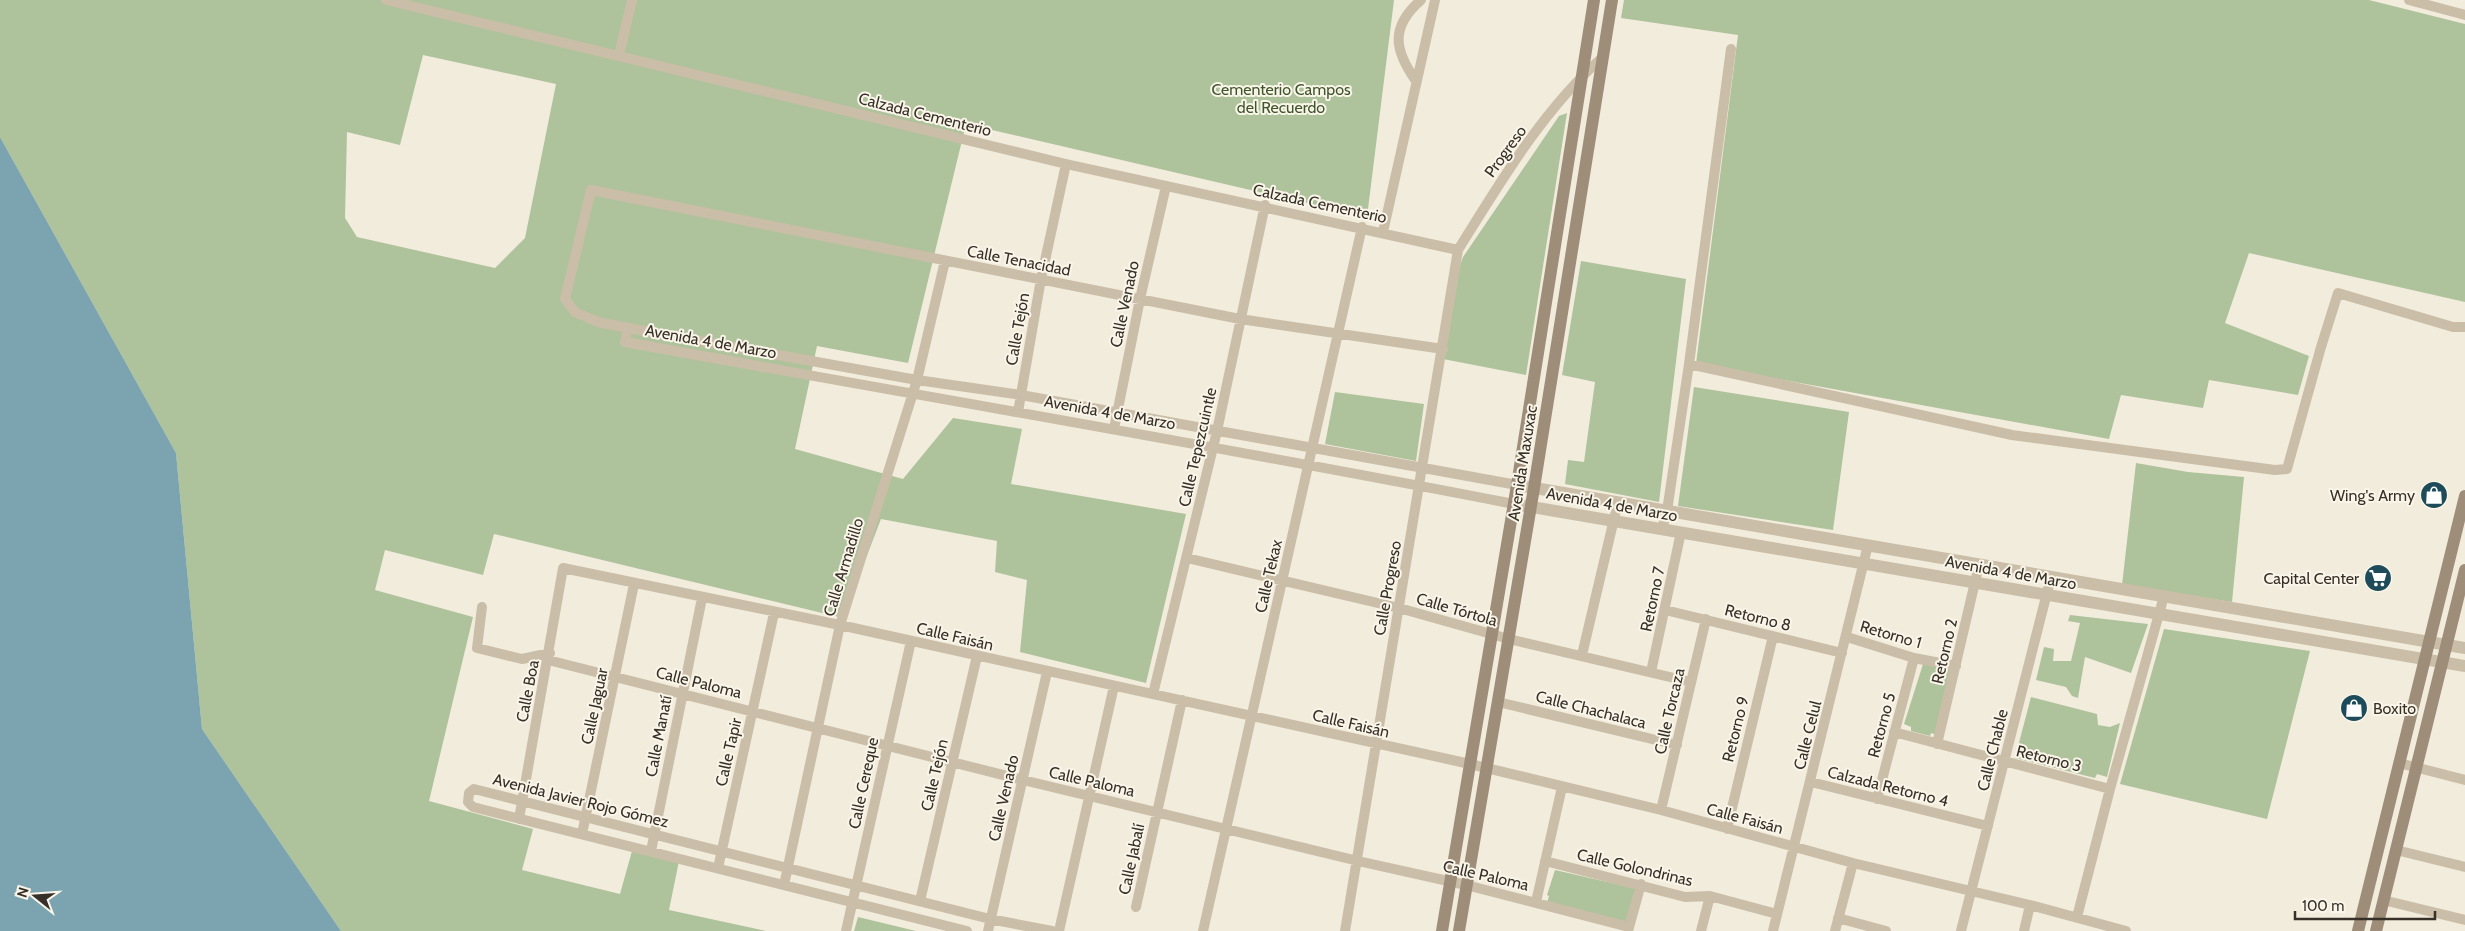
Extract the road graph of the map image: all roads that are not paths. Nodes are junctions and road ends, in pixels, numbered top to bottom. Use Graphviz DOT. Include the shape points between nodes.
graph roads {
  1 [pos="386,0"];
  2 [pos="632,0"];
  3 [pos="1421,0"];
  4 [pos="1435,0"];
  5 [pos="1594,0"];
  6 [pos="1612,0"];
  7 [pos="2409,0"];
  8 [pos="2433,3"];
  9 [pos="2465,15"];
  10 [pos="1731,49"];
  11 [pos="619,55"];
  12 [pos="1603,57"];
  13 [pos="1582,75"];
  14 [pos="1416,81"];
  15 [pos="1066,164"];
  16 [pos="1166,186"];
  17 [pos="1265,206"];
  18 [pos="1362,227"];
  19 [pos="1383,232"];
  20 [pos="1458,250"];
  21 [pos="945,261"];
  22 [pos="1041,279"];
  23 [pos="1140,299"];
  24 [pos="1240,319"];
  25 [pos="2465,327"];
  26 [pos="628,328"];
  27 [pos="1337,333"];
  28 [pos="690,338"];
  29 [pos="1443,349"];
  30 [pos="754,350"];
  31 [pos="689,353"];
  32 [pos="823,363"];
  33 [pos="1689,364"];
  34 [pos="752,365"];
  35 [pos="822,378"];
  36 [pos="917,380"];
  37 [pos="912,395"];
  38 [pos="1021,395"];
  39 [pos="1018,412"];
  40 [pos="1117,412"];
  41 [pos="1114,429"];
  42 [pos="1217,431"];
  43 [pos="1213,447"];
  44 [pos="1313,447"];
  45 [pos="1309,464"];
  46 [pos="1423,467"];
  47 [pos="1517,485"];
  48 [pos="1420,486"];
  49 [pos="1534,488"];
  50 [pos="2465,496"];
  51 [pos="1618,502"];
  52 [pos="1514,504"];
  53 [pos="1531,507"];
  54 [pos="1667,511"];
  55 [pos="1614,521"];
  56 [pos="1662,529"];
  57 [pos="1682,532"];
  58 [pos="1868,546"];
  59 [pos="1187,558"];
  60 [pos="1865,564"];
  61 [pos="1979,564"];
  62 [pos="563,568"];
  63 [pos="2465,570"];
  64 [pos="2051,577"];
  65 [pos="1282,581"];
  66 [pos="1975,582"];
  67 [pos="634,584"];
  68 [pos="2046,594"];
  69 [pos="2164,596"];
  70 [pos="702,598"];
  71 [pos="482,608"];
  72 [pos="1399,608"];
  73 [pos="1665,610"];
  74 [pos="774,613"];
  75 [pos="2159,614"];
  76 [pos="1706,619"];
  77 [pos="840,625"];
  78 [pos="1492,635"];
  79 [pos="1774,636"];
  80 [pos="1846,637"];
  81 [pos="1509,639"];
  82 [pos="911,641"];
  83 [pos="2429,642"];
  84 [pos="2446,645"];
  85 [pos="2465,648"];
  86 [pos="1842,653"];
  87 [pos="1582,655"];
  88 [pos="549,656"];
  89 [pos="977,656"];
  90 [pos="1914,658"];
  91 [pos="2425,659"];
  92 [pos="2442,662"];
  93 [pos="1956,666"];
  94 [pos="2465,666"];
  95 [pos="1047,672"];
  96 [pos="1651,672"];
  97 [pos="616,677"];
  98 [pos="1691,682"];
  99 [pos="1114,686"];
  100 [pos="682,693"];
  101 [pos="1153,694"];
  102 [pos="1182,700"];
  103 [pos="1498,702"];
  104 [pos="752,712"];
  105 [pos="1251,715"];
  106 [pos="816,728"];
  107 [pos="1894,732"];
  108 [pos="1377,744"];
  109 [pos="1937,744"];
  110 [pos="1677,745"];
  111 [pos="886,746"];
  112 [pos="953,762"];
  113 [pos="2005,762"];
  114 [pos="2399,763"];
  115 [pos="1470,764"];
  116 [pos="1486,768"];
  117 [pos="2416,768"];
  118 [pos="1023,780"];
  119 [pos="2465,780"];
  120 [pos="1810,782"];
  121 [pos="1562,787"];
  122 [pos="2110,789"];
  123 [pos="1091,795"];
  124 [pos="1877,799"];
  125 [pos="522,801"];
  126 [pos="1661,810"];
  127 [pos="1156,811"];
  128 [pos="586,817"];
  129 [pos="519,818"];
  130 [pos="1988,826"];
  131 [pos="1226,828"];
  132 [pos="1727,829"];
  133 [pos="654,833"];
  134 [pos="582,834"];
  135 [pos="1794,847"];
  136 [pos="651,850"];
  137 [pos="721,850"];
  138 [pos="2396,850"];
  139 [pos="1358,861"];
  140 [pos="1545,861"];
  141 [pos="1853,863"];
  142 [pos="788,867"];
  143 [pos="2465,867"];
  144 [pos="718,868"];
  145 [pos="1450,882"];
  146 [pos="1641,884"];
  147 [pos="784,885"];
  148 [pos="857,885"];
  149 [pos="1466,885"];
  150 [pos="1972,893"];
  151 [pos="1710,896"];
  152 [pos="2384,900"];
  153 [pos="920,901"];
  154 [pos="1536,902"];
  155 [pos="853,903"];
  156 [pos="2030,905"];
  157 [pos="1136,908"];
  158 [pos="1777,914"];
  159 [pos="2077,917"];
  160 [pos="1838,918"];
  161 [pos="990,919"];
  162 [pos="2465,920"];
  163 [pos="1629,929"];
  164 [pos="846,931"];
  165 [pos="967,931"];
  166 [pos="988,931"];
  167 [pos="1052,931"];
  168 [pos="1059,931"];
  169 [pos="1203,931"];
  170 [pos="1345,931"];
  171 [pos="1442,931"];
  172 [pos="1458,931"];
  173 [pos="1700,931"];
  174 [pos="1773,931"];
  175 [pos="1835,931"];
  176 [pos="1886,931"];
  177 [pos="1962,931"];
  178 [pos="2024,931"];
  179 [pos="2126,931"];
  180 [pos="2358,931"];
  181 [pos="2376,931"];
  1 -- 11 [label="street, Calzada Cementerio"];
  2 -- 11 [label="street"];
  3 -- 14 [label="street" via="1404,17 1399,33 1398,50"];
  4 -- 14 [label="street"];
  5 -- 13 [label="main road, Avenida Maxuxac"];
  6 -- 12 [label="main road, Avenida Maxuxac"];
  7 -- 8 [label="street"];
  8 -- 9 [label="street"];
  10 -- 33 [label="street"];
  11 -- 15 [label="street, Calzada Cementerio"];
  12 -- 13 [label="street, Progreso"];
  12 -- 49 [label="main road, Avenida Maxuxac"];
  13 -- 20 [label="street, Progreso" via="1496,188"];
  13 -- 47 [label="main road, Avenida Maxuxac"];
  14 -- 19 [label="street"];
  15 -- 16 [label="street, Calzada Cementerio"];
  15 -- 22 [label="street, Calle Tejón"];
  16 -- 17 [label="street, Calzada Cementerio"];
  16 -- 23 [label="street, Calle Venado"];
  17 -- 18 [label="street, Calzada Cementerio"];
  17 -- 24 [label="street, Calle Tepezcuintle"];
  18 -- 19 [label="street, Calzada Cementerio"];
  18 -- 27 [label="street, Calle Tekax"];
  19 -- 20 [label="street, Calzada Cementerio"];
  20 -- 29 [label="street, Calle Progreso"];
  21 -- 22 [label="street, Calle Tenacidad"];
  21 -- 26 [label="street, Calle Tenacidad" via="591,190 565,299 575,312 598,322"];
  21 -- 36 [label="street, Calle Armadillo"];
  22 -- 23 [label="street, Calle Tenacidad"];
  22 -- 38 [label="street, Calle Tejón"];
  23 -- 24 [label="street, Calle Tenacidad"];
  23 -- 40 [label="street, Calle Venado"];
  24 -- 27 [label="street, Calle Tenacidad"];
  24 -- 42 [label="street, Calle Tepezcuintle"];
  25 -- 33 [label="street" via="2453,327 2338,293 2287,469 2275,470 2012,435"];
  26 -- 28 [label="street, Avenida 4 de Marzo"];
  26 -- 31 [label="street, Avenida 4 de Marzo" via="625,342"];
  27 -- 29 [label="street, Calle Tenacidad"];
  27 -- 44 [label="street, Calle Tekax"];
  28 -- 30 [label="street, Avenida 4 de Marzo"];
  28 -- 31 [label="street"];
  29 -- 46 [label="street, Calle Progreso"];
  30 -- 32 [label="street, Avenida 4 de Marzo"];
  30 -- 34 [label="street"];
  31 -- 34 [label="street, Avenida 4 de Marzo"];
  32 -- 35 [label="street"];
  32 -- 36 [label="street, Avenida 4 de Marzo"];
  33 -- 54 [label="street"];
  34 -- 35 [label="street, Avenida 4 de Marzo"];
  35 -- 37 [label="street, Avenida 4 de Marzo"];
  36 -- 37 [label="street, Calle Armadillo"];
  36 -- 38 [label="street, Avenida 4 de Marzo"];
  37 -- 39 [label="street, Avenida 4 de Marzo"];
  37 -- 77 [label="street, Calle Armadillo"];
  38 -- 39 [label="street, Calle Tejón"];
  38 -- 40 [label="street, Avenida 4 de Marzo"];
  39 -- 41 [label="street, Avenida 4 de Marzo"];
  40 -- 41 [label="street, Calle Venado"];
  40 -- 42 [label="street, Avenida 4 de Marzo"];
  41 -- 43 [label="street, Avenida 4 de Marzo"];
  42 -- 43 [label="street, Calle Tepezcuintle"];
  42 -- 44 [label="street, Avenida 4 de Marzo"];
  43 -- 45 [label="street, Avenida 4 de Marzo"];
  43 -- 59 [label="street, Calle Tepezcuintle"];
  44 -- 45 [label="street, Calle Tekax"];
  44 -- 46 [label="street, Avenida 4 de Marzo"];
  45 -- 48 [label="street, Avenida 4 de Marzo"];
  45 -- 65 [label="street, Calle Tekax"];
  46 -- 47 [label="street, Avenida 4 de Marzo"];
  46 -- 48 [label="street, Calle Progreso"];
  47 -- 49 [label="street, Avenida 4 de Marzo"];
  47 -- 52 [label="main road, Avenida Maxuxac"];
  48 -- 52 [label="street, Avenida 4 de Marzo"];
  48 -- 72 [label="street, Calle Progreso"];
  49 -- 51 [label="street, Avenida 4 de Marzo"];
  49 -- 53 [label="main road, Avenida Maxuxac"];
  50 -- 83 [label="main road"];
  51 -- 54 [label="street, Avenida 4 de Marzo"];
  51 -- 55 [label="street"];
  52 -- 53 [label="street, Avenida 4 de Marzo"];
  52 -- 78 [label="main road, Avenida Maxuxac"];
  53 -- 55 [label="street, Avenida 4 de Marzo"];
  53 -- 81 [label="main road, Avenida Maxuxac"];
  54 -- 56 [label="street"];
  54 -- 58 [label="street, Avenida 4 de Marzo"];
  55 -- 56 [label="street, Avenida 4 de Marzo"];
  55 -- 87 [label="street"];
  56 -- 57 [label="street, Avenida 4 de Marzo"];
  57 -- 60 [label="street, Avenida 4 de Marzo"];
  57 -- 73 [label="street, Retorno 7"];
  58 -- 60 [label="street, Calle Celul"];
  58 -- 61 [label="street, Avenida 4 de Marzo"];
  59 -- 65 [label="street, Calle Tórtola"];
  59 -- 101 [label="street, Calle Tepezcuintle"];
  60 -- 66 [label="street, Avenida 4 de Marzo"];
  60 -- 80 [label="street, Calle Celul"];
  61 -- 64 [label="street, Avenida 4 de Marzo"];
  61 -- 66 [label="street, Retorno 2"];
  62 -- 67 [label="street, Calle Faisán"];
  62 -- 88 [label="street, Calle Boa"];
  63 -- 84 [label="main road"];
  64 -- 68 [label="street, Calle Chable"];
  64 -- 69 [label="street, Avenida 4 de Marzo"];
  65 -- 72 [label="street, Calle Tórtola"];
  65 -- 105 [label="street, Calle Tekax"];
  66 -- 68 [label="street, Avenida 4 de Marzo"];
  66 -- 93 [label="street, Retorno 2"];
  67 -- 70 [label="street, Calle Faisán"];
  67 -- 97 [label="street, Calle Jaguar"];
  68 -- 75 [label="street, Avenida 4 de Marzo"];
  68 -- 113 [label="street, Calle Chable"];
  69 -- 75 [label="street"];
  69 -- 83 [label="street, Avenida 4 de Marzo"];
  70 -- 74 [label="street, Calle Faisán"];
  70 -- 100 [label="street, Calle Manatí"];
  71 -- 88 [label="street" via="477,648 522,659"];
  72 -- 78 [label="street, Calle Tórtola"];
  72 -- 108 [label="street, Calle Progreso"];
  73 -- 76 [label="street, Retorno 8"];
  73 -- 96 [label="street, Retorno 7"];
  74 -- 77 [label="street, Calle Faisán"];
  74 -- 104 [label="street, Calle Tapir"];
  75 -- 91 [label="street, Avenida 4 de Marzo"];
  75 -- 122 [label="street"];
  76 -- 79 [label="street, Retorno 8"];
  76 -- 98 [label="street, Calle Torcaza"];
  77 -- 82 [label="street, Calle Faisán"];
  77 -- 106 [label="street, Calle Armadillo"];
  78 -- 81 [label="street, Calle Tórtola"];
  78 -- 115 [label="main road, Avenida Maxuxac"];
  79 -- 86 [label="street, Retorno 8"];
  79 -- 132 [label="street, Retorno 9"];
  80 -- 86 [label="street, Calle Celul"];
  80 -- 90 [label="street, Retorno 1"];
  81 -- 87 [label="street, Calle Tórtola"];
  81 -- 103 [label="main road, Avenida Maxuxac"];
  82 -- 89 [label="street, Calle Faisán"];
  82 -- 111 [label="street, Calle Cereque"];
  83 -- 84 [label="street, Avenida 4 de Marzo"];
  83 -- 91 [label="main road"];
  84 -- 85 [label="street, Avenida 4 de Marzo"];
  84 -- 92 [label="main road"];
  86 -- 120 [label="street, Calle Celul"];
  87 -- 96 [label="street, Calle Tórtola"];
  88 -- 97 [label="street, Calle Paloma"];
  88 -- 125 [label="street, Calle Boa"];
  89 -- 95 [label="street, Calle Faisán"];
  89 -- 112 [label="street, Calle Tejón"];
  90 -- 93 [label="street, Retorno 1"];
  90 -- 107 [label="street, Retorno 5"];
  91 -- 92 [label="street, Avenida 4 de Marzo"];
  91 -- 114 [label="main road"];
  92 -- 94 [label="street, Avenida 4 de Marzo"];
  92 -- 117 [label="main road"];
  93 -- 109 [label="street, Retorno 2"];
  95 -- 99 [label="street, Calle Faisán"];
  95 -- 118 [label="street, Calle Venado"];
  96 -- 98 [label="street, Calle Tórtola"];
  97 -- 100 [label="street, Calle Paloma"];
  97 -- 128 [label="street, Calle Jaguar"];
  98 -- 110 [label="street, Calle Torcaza"];
  99 -- 101 [label="street, Calle Faisán"];
  99 -- 123 [label="street"];
  100 -- 104 [label="street, Calle Paloma"];
  100 -- 133 [label="street, Calle Manatí"];
  101 -- 102 [label="street, Calle Faisán"];
  102 -- 105 [label="street, Calle Faisán"];
  102 -- 127 [label="street, Calle Jabalí"];
  103 -- 110 [label="street, Calle Chachalaca"];
  103 -- 116 [label="main road, Avenida Maxuxac"];
  104 -- 106 [label="street, Calle Paloma"];
  104 -- 137 [label="street, Calle Tapir"];
  105 -- 108 [label="street, Calle Faisán"];
  105 -- 131 [label="street, Calle Tekax"];
  106 -- 111 [label="street, Calle Paloma"];
  106 -- 142 [label="street, Calle Armadillo"];
  107 -- 109 [label="street, Retorno 3"];
  107 -- 124 [label="street, Retorno 5"];
  108 -- 115 [label="street, Calle Faisán"];
  108 -- 139 [label="street, Calle Progreso"];
  109 -- 113 [label="street, Retorno 3"];
  110 -- 126 [label="street, Calle Torcaza"];
  111 -- 112 [label="street, Calle Paloma"];
  111 -- 148 [label="street, Calle Cereque"];
  112 -- 118 [label="street, Calle Paloma"];
  112 -- 153 [label="street, Calle Tejón"];
  113 -- 122 [label="street, Retorno 3"];
  113 -- 130 [label="street, Calle Chable"];
  114 -- 117 [label="street"];
  114 -- 180 [label="main road"];
  115 -- 116 [label="street, Calle Faisán"];
  115 -- 145 [label="main road, Avenida Maxuxac"];
  116 -- 121 [label="street, Calle Faisán"];
  116 -- 149 [label="main road, Avenida Maxuxac"];
  117 -- 119 [label="street"];
  117 -- 138 [label="main road"];
  118 -- 123 [label="street, Calle Paloma"];
  118 -- 161 [label="street, Calle Venado"];
  120 -- 124 [label="street, Calzada Retorno 4"];
  120 -- 135 [label="street, Calle Celul"];
  121 -- 126 [label="street, Calle Faisán"];
  121 -- 140 [label="street"];
  122 -- 159 [label="street"];
  123 -- 127 [label="street, Calle Paloma"];
  123 -- 168 [label="street"];
  124 -- 130 [label="street, Calzada Retorno 4"];
  125 -- 128 [label="street, Avenida Javier Rojo Gómez"];
  125 -- 129 [label="street, Calle Boa"];
  125 -- 129 [label="street, Avenida Javier Rojo Gómez" via="474,789 469,793 468,802 473,807"];
  126 -- 132 [label="street, Calle Faisán"];
  127 -- 131 [label="street, Calle Paloma"];
  127 -- 157 [label="street, Calle Jabalí"];
  128 -- 133 [label="street, Avenida Javier Rojo Gómez"];
  128 -- 134 [label="street, Calle Jaguar"];
  129 -- 134 [label="street, Avenida Javier Rojo Gómez"];
  130 -- 150 [label="street, Calle Chable"];
  131 -- 139 [label="street, Calle Paloma"];
  131 -- 169 [label="street, Calle Tekax"];
  132 -- 135 [label="street, Calle Faisán"];
  133 -- 136 [label="street, Calle Manatí"];
  133 -- 137 [label="street, Avenida Javier Rojo Gómez"];
  134 -- 136 [label="street, Avenida Javier Rojo Gómez"];
  135 -- 141 [label="street, Calle Faisán"];
  135 -- 158 [label="street, Calle Celul"];
  136 -- 144 [label="street, Avenida Javier Rojo Gómez"];
  137 -- 142 [label="street, Avenida Javier Rojo Gómez"];
  137 -- 144 [label="street, Calle Tapir"];
  138 -- 143 [label="street"];
  138 -- 152 [label="main road"];
  139 -- 145 [label="street, Calle Paloma"];
  139 -- 170 [label="street, Calle Progreso"];
  140 -- 146 [label="street, Calle Golondrinas"];
  140 -- 154 [label="street"];
  141 -- 150 [label="street, Calle Faisán"];
  141 -- 160 [label="street"];
  142 -- 147 [label="street, Calle Armadillo"];
  142 -- 148 [label="street, Avenida Javier Rojo Gómez"];
  144 -- 147 [label="street, Avenida Javier Rojo Gómez"];
  145 -- 149 [label="street, Calle Paloma"];
  145 -- 171 [label="main road, Avenida Maxuxac"];
  146 -- 151 [label="street, Calle Golondrinas" via="1685,897"];
  146 -- 163 [label="street"];
  147 -- 155 [label="street, Avenida Javier Rojo Gómez"];
  148 -- 153 [label="street, Avenida Javier Rojo Gómez"];
  148 -- 155 [label="street, Calle Cereque"];
  149 -- 154 [label="street, Calle Paloma"];
  149 -- 172 [label="main road, Avenida Maxuxac"];
  150 -- 156 [label="street, Calle Faisán"];
  150 -- 177 [label="street, Calle Chable"];
  151 -- 158 [label="street, Calle Golondrinas"];
  151 -- 173 [label="street"];
  152 -- 162 [label="street"];
  152 -- 181 [label="main road"];
  153 -- 161 [label="street, Avenida Javier Rojo Gómez"];
  154 -- 163 [label="street, Calle Paloma"];
  155 -- 164 [label="street, Calle Cereque"];
  155 -- 165 [label="street, Avenida Javier Rojo Gómez"];
  156 -- 159 [label="street, Calle Faisán"];
  156 -- 178 [label="street"];
  158 -- 174 [label="street, Calle Celul"];
  159 -- 179 [label="street, Calle Faisán"];
  160 -- 175 [label="street"];
  160 -- 176 [label="street"];
  161 -- 166 [label="street, Calle Venado"];
  161 -- 167 [label="street, Avenida Javier Rojo Gómez"];
}
